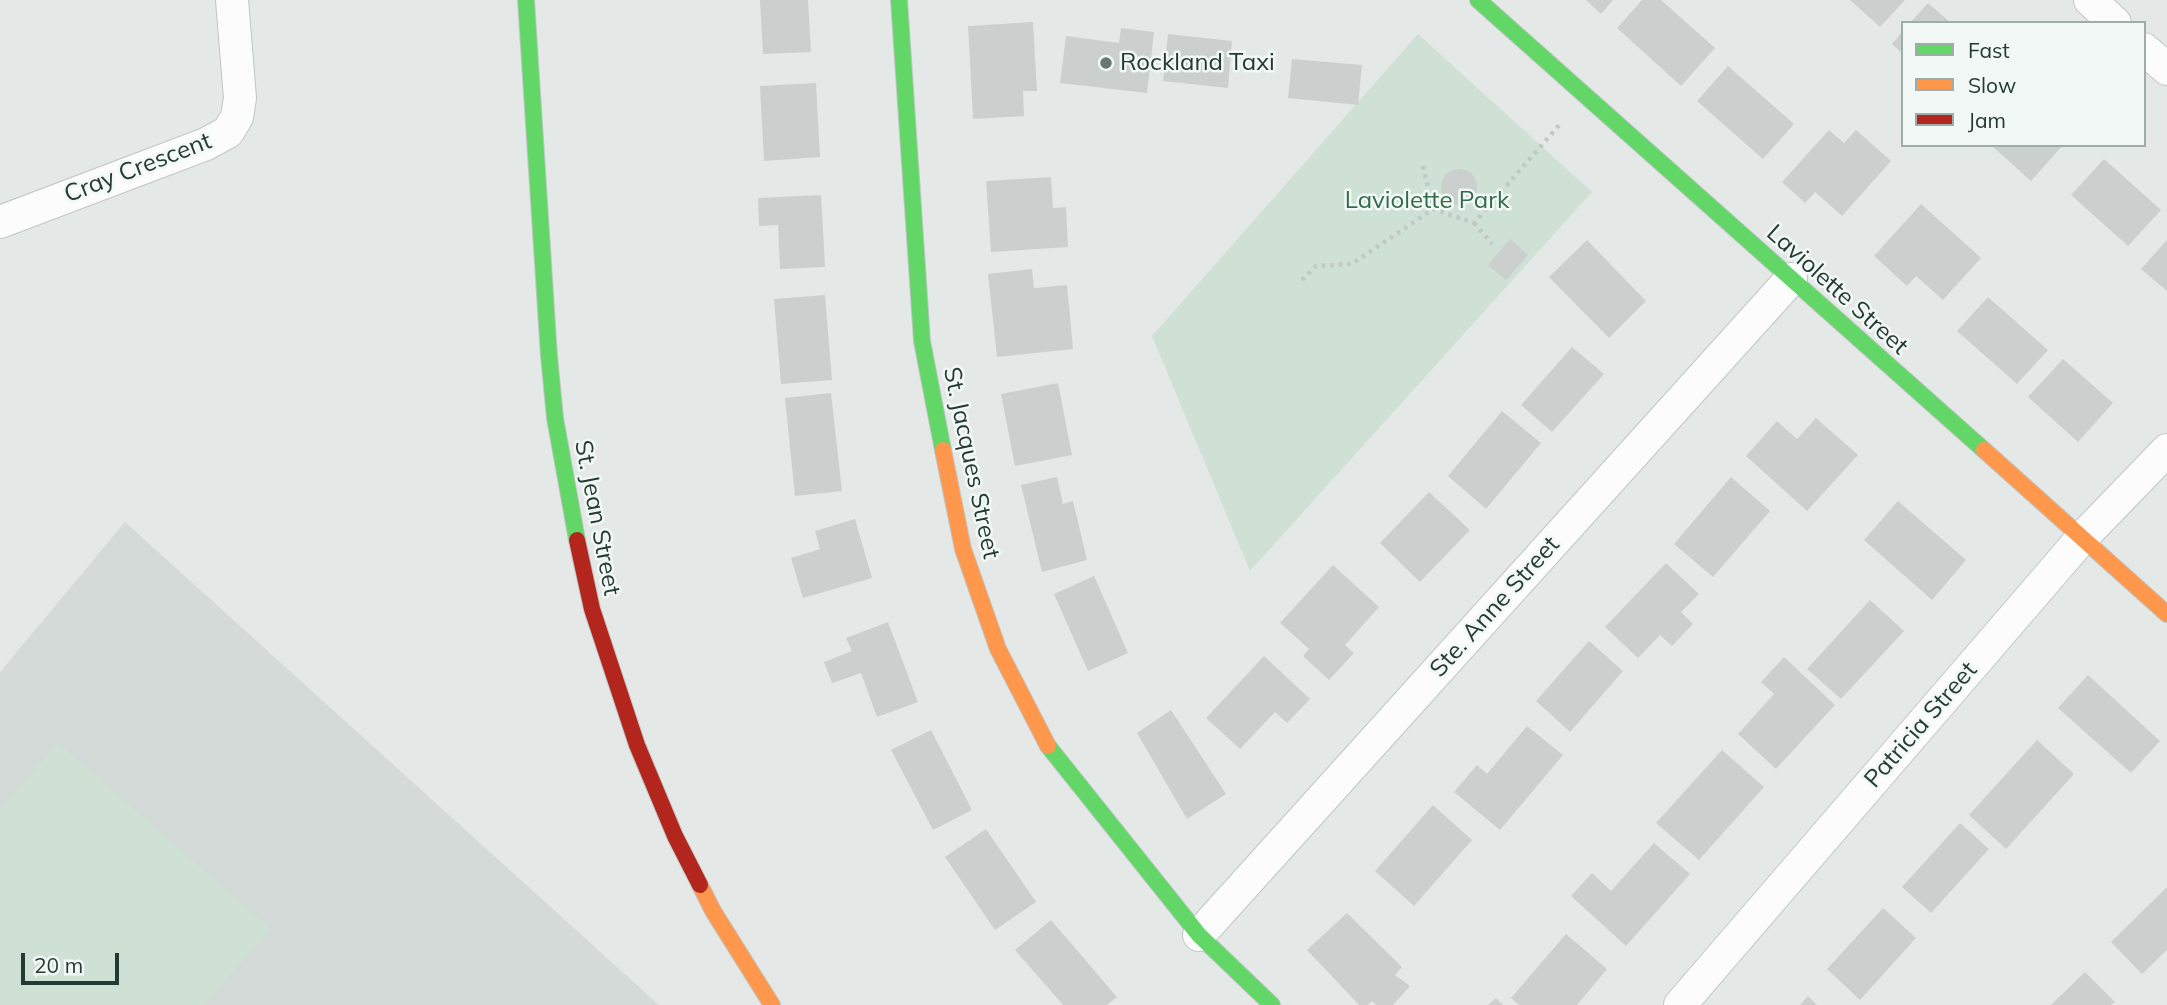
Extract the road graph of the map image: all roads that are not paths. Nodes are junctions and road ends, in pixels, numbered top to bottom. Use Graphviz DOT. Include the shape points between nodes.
graph roads {
  1 [pos="232,0"];
  2 [pos="526,0"];
  3 [pos="899,0"];
  4 [pos="1478,0"];
  5 [pos="2090,0"];
  6 [pos="2113,21"];
  7 [pos="2146,51"];
  8 [pos="2167,69"];
  9 [pos="0,222"];
  10 [pos="1791,279"];
  11 [pos="2167,450"];
  12 [pos="2082,538"];
  13 [pos="2167,614"];
  14 [pos="1199,935"];
  15 [pos="772,1005"];
  16 [pos="1272,1005"];
  17 [pos="1680,1005"];
  1 -- 9 [label="street, Cray Crescent" via="240,98 228,132"];
  2 -- 15 [label="street, St. Jean Street" via="555,418 586,584 612,673 661,805 713,911"];
  3 -- 14 [label="street, St. Jacques Street" via="922,341 963,549 998,649 1047,744"];
  4 -- 10 [label="street, Laviolette Street"];
  5 -- 6 [label="street"];
  7 -- 8 [label="street"];
  10 -- 12 [label="street, Laviolette Street"];
  10 -- 14 [label="street, Ste. Anne Street"];
  11 -- 12 [label="street, Patricia Street"];
  12 -- 13 [label="street, Laviolette Street"];
  12 -- 17 [label="street, Patricia Street"];
  14 -- 16 [label="street, St. Jacques Street"];
}
